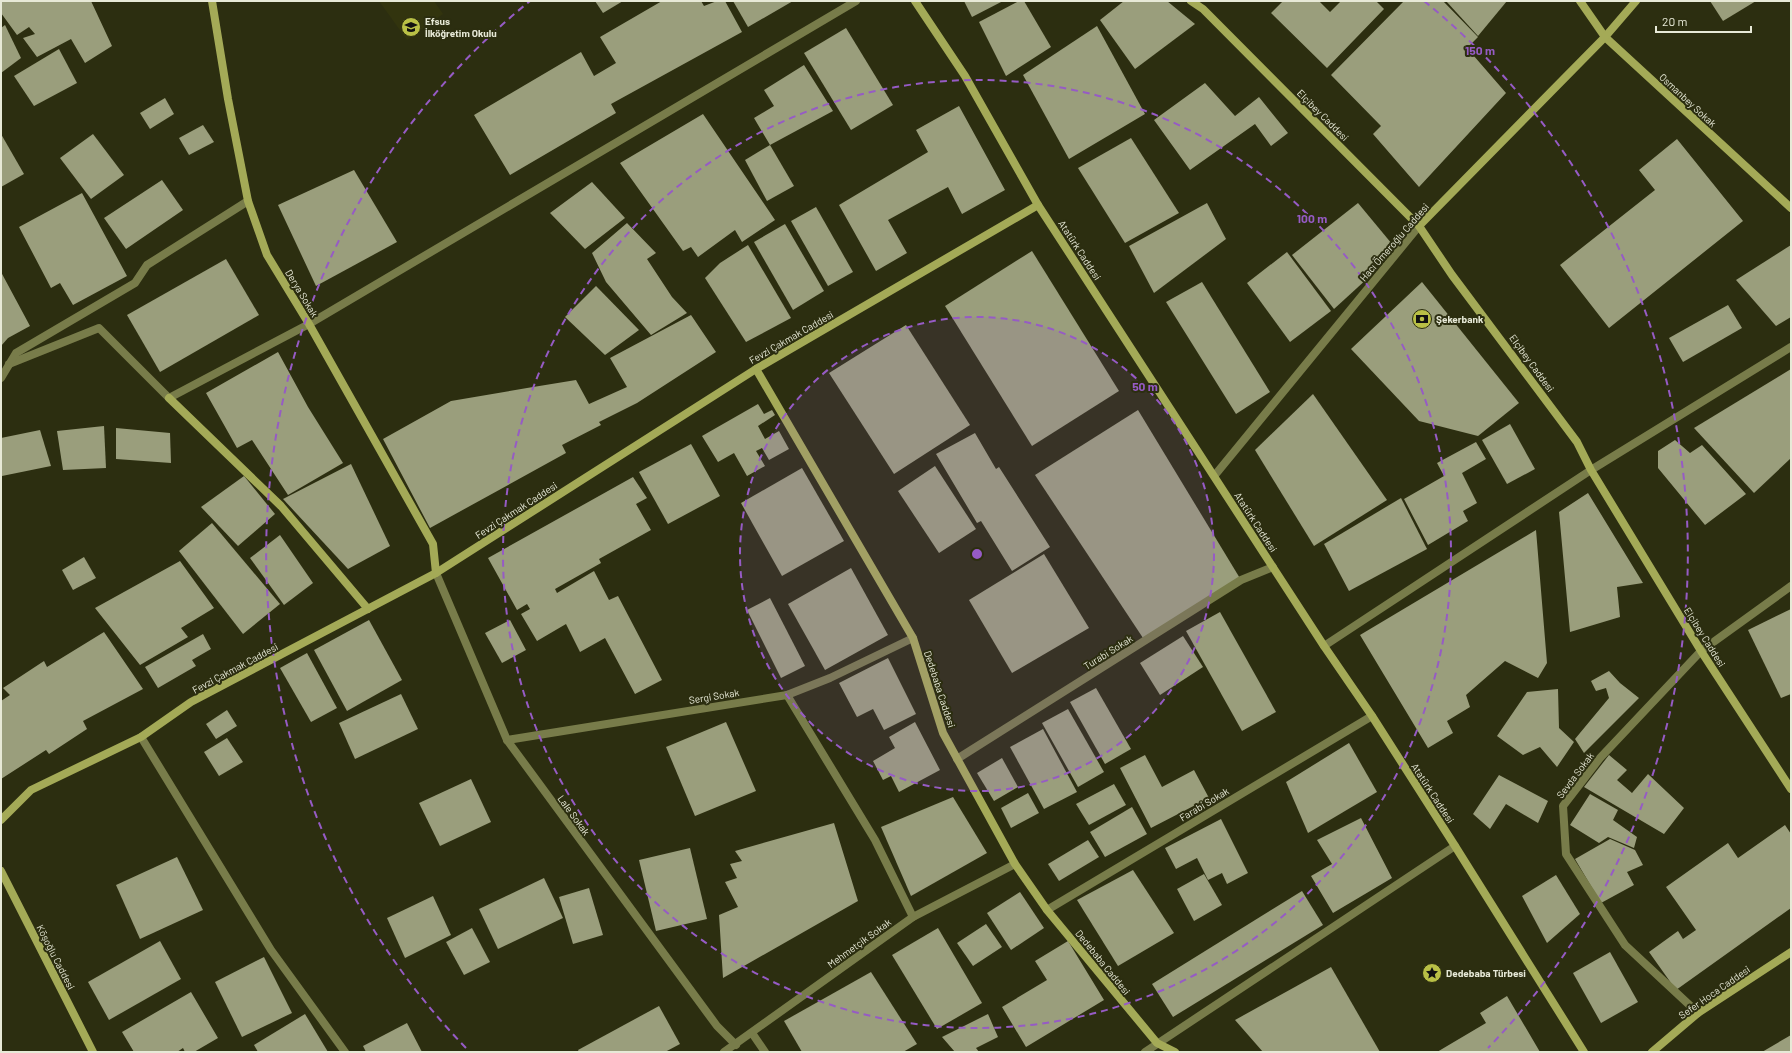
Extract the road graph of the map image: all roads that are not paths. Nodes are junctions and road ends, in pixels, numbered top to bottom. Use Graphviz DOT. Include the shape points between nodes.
graph roads {
  1 [pos="856,1"];
  2 [pos="915,1"];
  3 [pos="1191,1"];
  4 [pos="1580,1"];
  5 [pos="1636,1"];
  6 [pos="214,2"];
  7 [pos="1606,37"];
  8 [pos="248,201"];
  9 [pos="1038,205"];
  10 [pos="1791,208"];
  11 [pos="1419,226"];
  12 [pos="309,324"];
  13 [pos="1791,347"];
  14 [pos="9,364"];
  15 [pos="756,369"];
  16 [pos="1,378"];
  17 [pos="169,398"];
  18 [pos="1591,470"];
  19 [pos="1214,475"];
  20 [pos="1273,567"];
  21 [pos="436,573"];
  22 [pos="1791,586"];
  23 [pos="368,609"];
  24 [pos="913,638"];
  25 [pos="1324,646"];
  26 [pos="1702,651"];
  27 [pos="787,694"];
  28 [pos="1372,716"];
  29 [pos="141,737"];
  30 [pos="507,740"];
  31 [pos="957,759"];
  32 [pos="1791,789"];
  33 [pos="1,820"];
  34 [pos="1455,846"];
  35 [pos="1015,864"];
  36 [pos="1,871"];
  37 [pos="1047,910"];
  38 [pos="913,917"];
  39 [pos="1791,952"];
  40 [pos="1698,1013"];
  41 [pos="752,1033"];
  42 [pos="1157,1043"];
  43 [pos="736,1045"];
  44 [pos="93,1052"];
  45 [pos="345,1052"];
  46 [pos="724,1052"];
  47 [pos="765,1052"];
  48 [pos="1145,1052"];
  49 [pos="1175,1052"];
  50 [pos="1584,1052"];
  51 [pos="1652,1052"];
  1 -- 12 [label="street"];
  2 -- 9 [label="street, Atatürk Caddesi" via="965,76"];
  3 -- 11 [label="street, Elçibey Caddesi" via="1203,9"];
  4 -- 7 [label="street, Osmanbey Sokak"];
  5 -- 7 [label="street, Hacı Ömeroğlu Caddesi"];
  6 -- 8 [label="street, Derya Sokak" via="228,99"];
  7 -- 10 [label="street, Osmanbey Sokak"];
  7 -- 11 [label="street, Hacı Ömeroğlu Caddesi"];
  8 -- 12 [label="street, Derya Sokak" via="267,255"];
  8 -- 14 [label="street" via="147,265 135,283 16,353"];
  9 -- 15 [label="street, Fevzi Çakmak Caddesi"];
  9 -- 19 [label="street, Atatürk Caddesi"];
  11 -- 18 [label="street, Elçibey Caddesi" via="1452,275 1576,442"];
  11 -- 19 [label="street, Hacı Ömeroğlu Caddesi"];
  12 -- 17 [label="street"];
  12 -- 21 [label="street, Derya Sokak" via="433,544"];
  13 -- 18 [label="street"];
  14 -- 16 [label="street"];
  14 -- 17 [label="street" via="99,328"];
  15 -- 21 [label="street, Fevzi Çakmak Caddesi"];
  15 -- 24 [label="street, Dedebaba Caddesi"];
  17 -- 23 [label="street" via="281,506"];
  18 -- 25 [label="street"];
  18 -- 26 [label="street, Elçibey Caddesi"];
  19 -- 20 [label="street, Atatürk Caddesi"];
  20 -- 25 [label="street, Atatürk Caddesi"];
  20 -- 31 [label="street, Turabi Sokak" via="1241,580"];
  21 -- 23 [label="street, Fevzi Çakmak Caddesi"];
  21 -- 30 [label="street, Lale Sokak"];
  22 -- 26 [label="street, Sevda Sokak"];
  23 -- 29 [label="street, Fevzi Çakmak Caddesi" via="191,702"];
  24 -- 27 [label="street, Sergi Sokak" via="830,678"];
  24 -- 31 [label="street, Dedebaba Caddesi" via="943,732"];
  25 -- 28 [label="street, Atatürk Caddesi"];
  26 -- 32 [label="street, Elçibey Caddesi"];
  26 -- 40 [label="street, Sevda Sokak" via="1600,758 1563,806 1566,854 1574,867 1625,945"];
  27 -- 30 [label="street, Sergi Sokak"];
  27 -- 38 [label="street" via="875,840"];
  28 -- 34 [label="street, Atatürk Caddesi"];
  28 -- 37 [label="street, Farabi Sokak"];
  29 -- 33 [label="street, Fevzi Çakmak Caddesi" via="31,790"];
  29 -- 45 [label="street" via="271,950"];
  30 -- 43 [label="street, Lale Sokak" via="717,1026"];
  31 -- 35 [label="street, Dedebaba Caddesi"];
  34 -- 42 [label="street"];
  34 -- 50 [label="street, Atatürk Caddesi"];
  35 -- 37 [label="street, Dedebaba Caddesi"];
  35 -- 38 [label="street, Mehmetçik Sokak"];
  36 -- 44 [label="street, Köşoğlu Caddesi"];
  37 -- 42 [label="street, Dedebaba Caddesi"];
  38 -- 41 [label="street, Mehmetçik Sokak"];
  39 -- 40 [label="street, Sefer Hoca Caddesi"];
  40 -- 51 [label="street, Sefer Hoca Caddesi"];
  41 -- 43 [label="street, Mehmetçik Sokak"];
  41 -- 47 [label="street"];
  42 -- 48 [label="street"];
  42 -- 49 [label="street, Dedebaba Caddesi"];
  43 -- 46 [label="street, Mehmetçik Sokak"];
}
